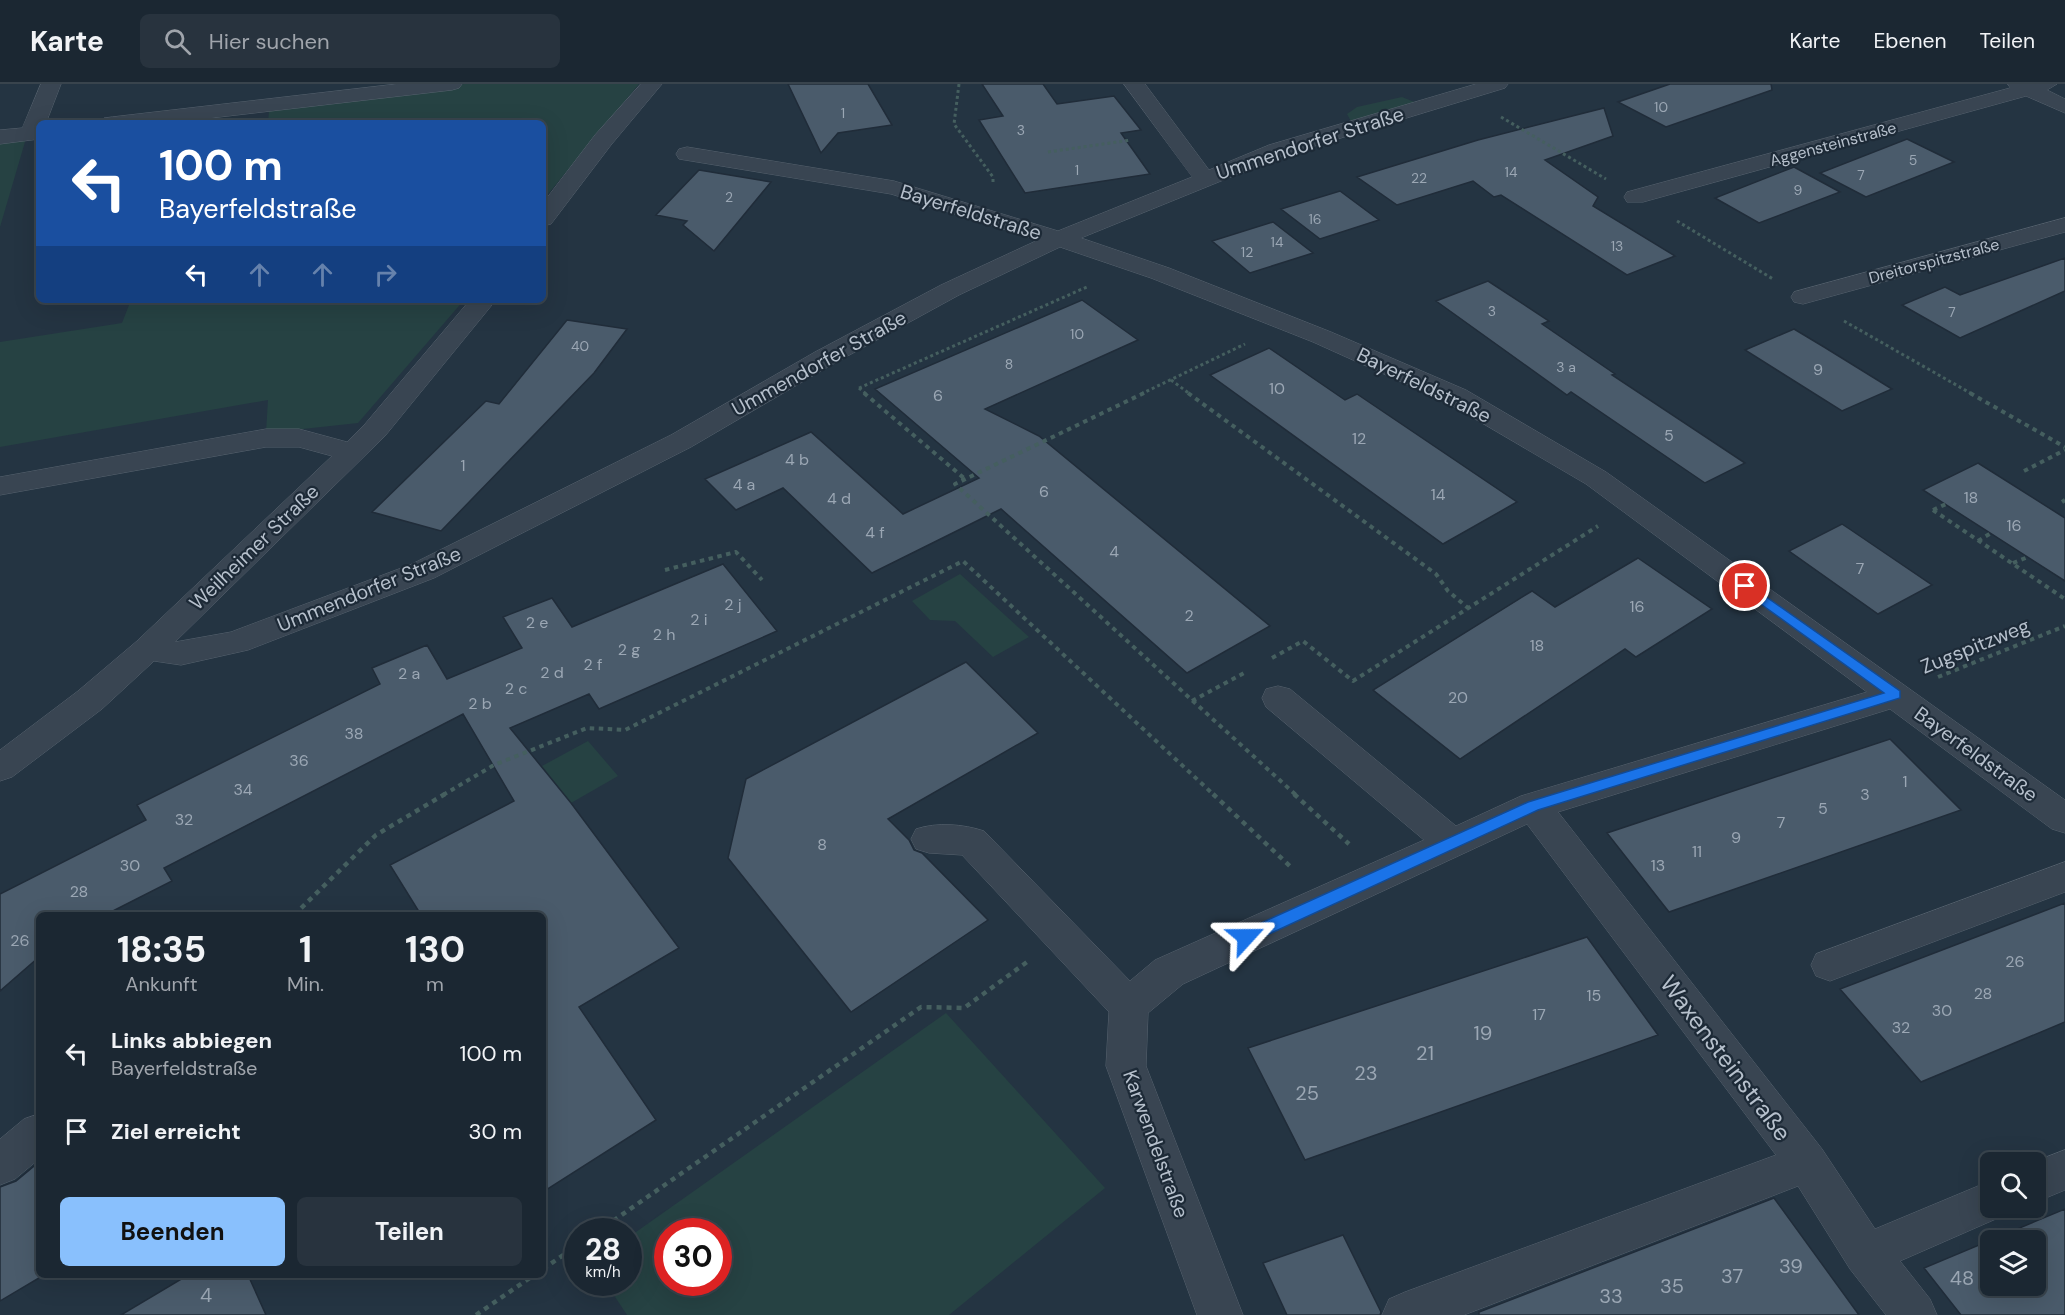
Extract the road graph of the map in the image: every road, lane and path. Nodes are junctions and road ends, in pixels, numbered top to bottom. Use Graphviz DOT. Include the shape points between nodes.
graph roads {
  1 [pos="51,84"];
  2 [pos="452,84"];
  3 [pos="652,84"];
  4 [pos="959,84"];
  5 [pos="1134,84"];
  6 [pos="1498,84"];
  7 [pos="2032,86"];
  8 [pos="2065,107"];
  9 [pos="39,120"];
  10 [pos="137,120"];
  11 [pos="35,132"];
  12 [pos="1171,134"];
  13 [pos="0,137"];
  14 [pos="1048,152"];
  15 [pos="687,154"];
  16 [pos="1205,179"];
  17 [pos="1635,197"];
  18 [pos="546,215"];
  19 [pos="985,217"];
  20 [pos="2065,225"];
  21 [pos="1059,239"];
  22 [pos="1136,265"];
  23 [pos="1803,297"];
  24 [pos="481,303"];
  25 [pos="1288,323"];
  26 [pos="824,358"];
  27 [pos="1171,380"];
  28 [pos="859,388"];
  29 [pos="2065,450"];
  30 [pos="352,452"];
  31 [pos="2024,471"];
  32 [pos="965,479"];
  33 [pos="0,486"];
  34 [pos="1632,504"];
  35 [pos="1946,504"];
  36 [pos="1991,533"];
  37 [pos="1978,541"];
  38 [pos="2028,557"];
  39 [pos="2012,563"];
  40 [pos="665,570"];
  41 [pos="762,580"];
  42 [pos="2065,599"];
  43 [pos="1468,608"];
  44 [pos="2065,626"];
  45 [pos="148,649"];
  46 [pos="1262,663"];
  47 [pos="1252,669"];
  48 [pos="1895,695"];
  49 [pos="1278,699"];
  50 [pos="1192,701"];
  51 [pos="0,768"];
  52 [pos="1533,806"];
  53 [pos="2065,819"];
  54 [pos="929,839"];
  55 [pos="1452,843"];
  56 [pos="1383,875"];
  57 [pos="2065,877"];
  58 [pos="1327,900"];
  59 [pos="297,912"];
  60 [pos="1063,935"];
  61 [pos="1830,965"];
  62 [pos="1129,1006"];
  63 [pos="36,1135"];
  64 [pos="1807,1163"];
  65 [pos="0,1165"];
  66 [pos="2065,1170"];
  67 [pos="2046,1178"];
  68 [pos="1980,1205"];
  69 [pos="617,1218"];
  70 [pos="1866,1254"];
  71 [pos="564,1255"];
  72 [pos="546,1267"];
  73 [pos="530,1278"];
  74 [pos="476,1315"];
  75 [pos="1220,1315"];
  76 [pos="1405,1315"];
  77 [pos="1914,1315"];
  1 -- 9 [label="street"];
  2 -- 10 [label="street"];
  3 -- 18 [label="street"];
  4 -- 19 [label="path" via="954,124 993,177 996,200"];
  5 -- 12 [label="street"];
  6 -- 16 [label="street, Ummendorfer Straße" via="1277,150"];
  7 -- 8 [label="street"];
  7 -- 17 [label="street, Aggensteinstraße"];
  11 -- 13 [label="street"];
  12 -- 14 [label="path"];
  12 -- 16 [label="street"];
  15 -- 19 [label="street, Bayerfeldstraße" via="894,188"];
  16 -- 21 [label="street, Ummendorfer Straße"];
  19 -- 21 [label="street, Bayerfeldstraße"];
  20 -- 23 [label="street, Dreitorspitzstraße"];
  21 -- 22 [label="street, Bayerfeldstraße"];
  21 -- 26 [label="street, Ummendorfer Straße" via="950,290"];
  22 -- 25 [label="street, Bayerfeldstraße"];
  22 -- 28 [label="path"];
  24 -- 30 [label="street, Weilheimer Straße" via="375,430"];
  25 -- 27 [label="path"];
  25 -- 34 [label="street, Bayerfeldstraße" via="1456,396 1596,478"];
  26 -- 28 [label="path"];
  26 -- 45 [label="street, Ummendorfer Straße" via="681,441 423,571 237,642 181,654"];
  27 -- 32 [label="path"];
  27 -- 43 [label="path" via="1436,574"];
  28 -- 32 [label="path"];
  29 -- 31 [label="path"];
  30 -- 33 [label="street" via="299,438 266,438"];
  30 -- 45 [label="street, Weilheimer Straße"];
  32 -- 50 [label="path" via="955,484"];
  34 -- 43 [label="path"];
  34 -- 48 [label="street, Bayerfeldstraße"];
  35 -- 37 [label="path" via="1933,510"];
  36 -- 37 [label="path"];
  37 -- 39 [label="path"];
  38 -- 39 [label="path"];
  39 -- 42 [label="path"];
  40 -- 41 [label="path" via="736,552"];
  43 -- 46 [label="path" via="1353,681 1303,641"];
  44 -- 48 [label="path, Zugspitzweg"];
  45 -- 51 [label="street, Weilheimer Straße" via="90,700"];
  47 -- 50 [label="path"];
  48 -- 52 [label="street"];
  48 -- 53 [label="street, Bayerfeldstraße"];
  49 -- 55 [label="street"];
  50 -- 56 [label="path"];
  52 -- 55 [label="street"];
  52 -- 64 [label="street, Waxensteinstraße"];
  54 -- 60 [label="street" via="971,842"];
  55 -- 56 [label="street"];
  56 -- 58 [label="street"];
  57 -- 61 [label="street"];
  58 -- 59 [label="path" via="963,561 625,730 587,728 495,765 376,835"];
  58 -- 62 [label="street" via="1169,972"];
  60 -- 62 [label="street"];
  60 -- 69 [label="path" via="964,1008 921,1007"];
  62 -- 75 [label="street, Karwendelstraße" via="1126,1066"];
  63 -- 65 [label="street"];
  64 -- 70 [label="street, Waxensteinstraße"];
  64 -- 76 [label="street"];
  66 -- 67 [label="street"];
  68 -- 70 [label="street"];
  70 -- 77 [label="street, Waxensteinstraße"];
  71 -- 72 [label="path"];
  73 -- 74 [label="path"];
}
